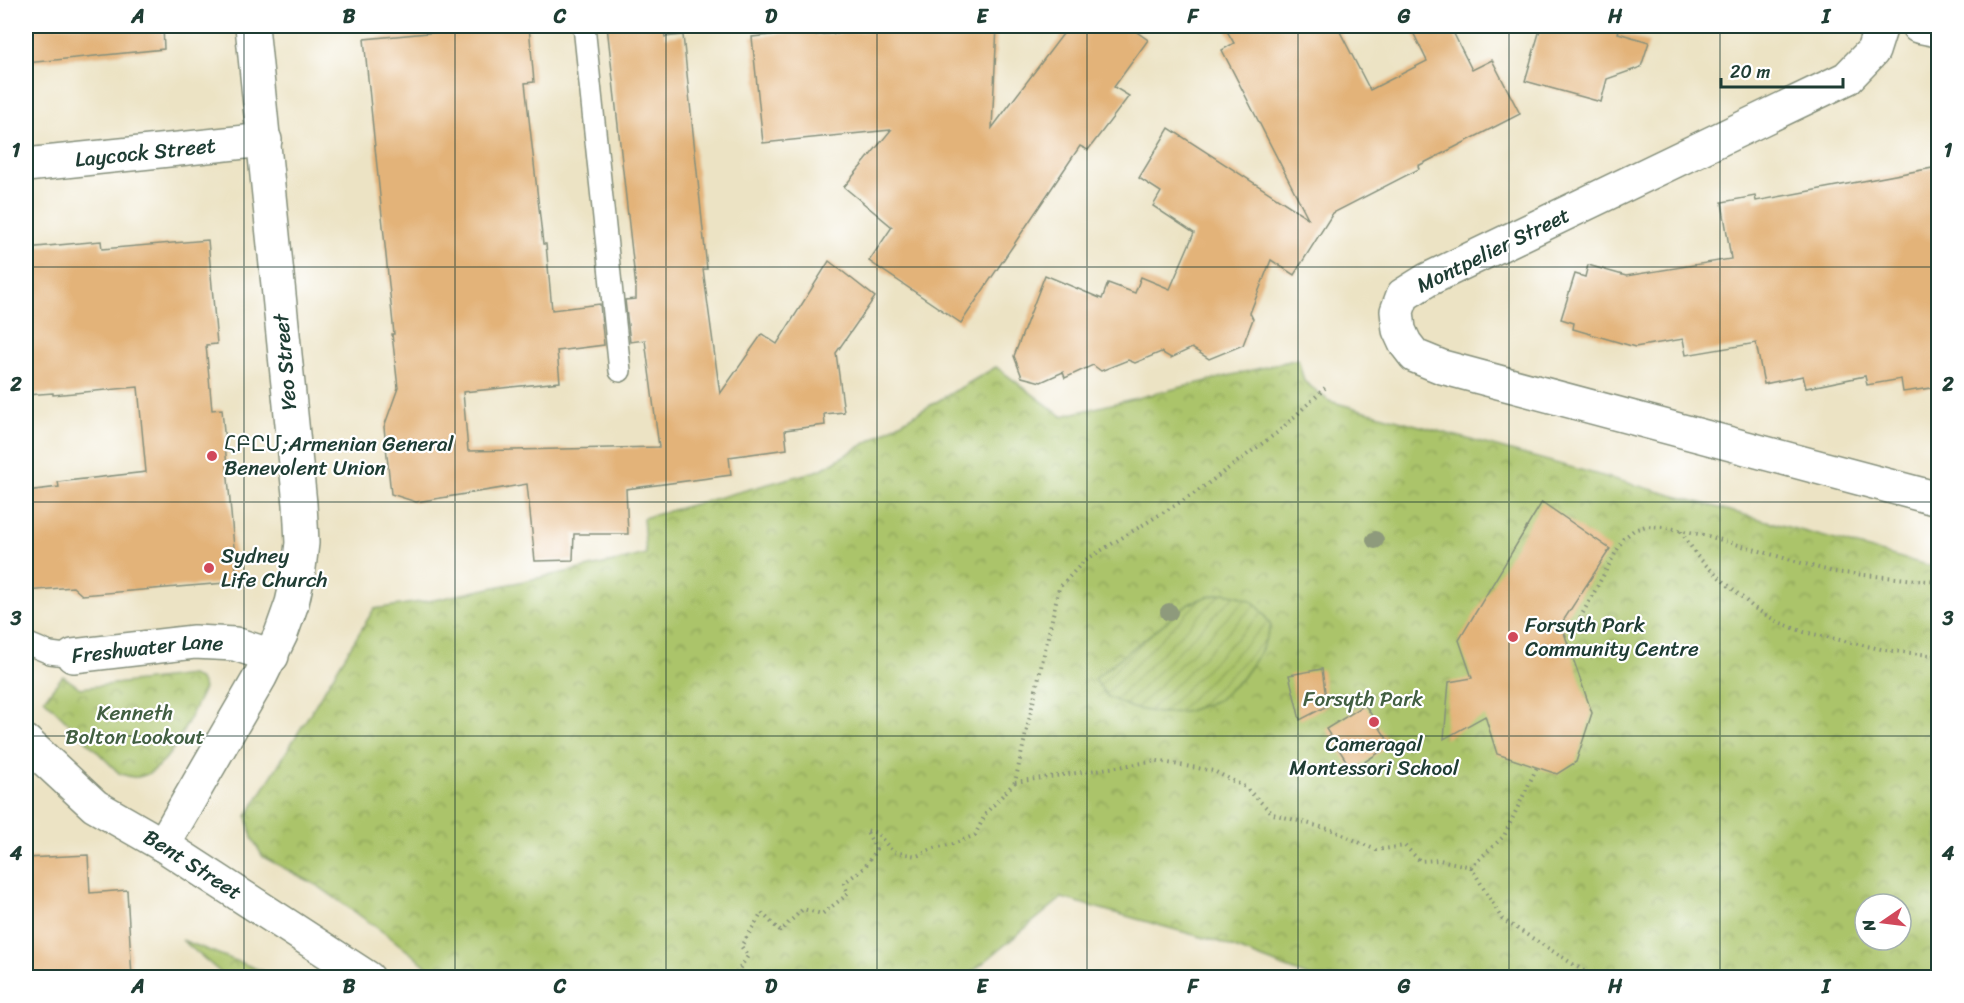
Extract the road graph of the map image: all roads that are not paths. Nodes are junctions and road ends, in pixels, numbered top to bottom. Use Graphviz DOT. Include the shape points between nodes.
graph roads {
  1 [pos="252,26"];
  2 [pos="584,26"];
  3 [pos="1881,26"];
  4 [pos="1918,26"];
  5 [pos="1938,30"];
  6 [pos="265,140"];
  7 [pos="26,165"];
  8 [pos="620,371"];
  9 [pos="1938,500"];
  10 [pos="26,643"];
  11 [pos="73,656"];
  12 [pos="272,656"];
  13 [pos="26,742"];
  14 [pos="163,845"];
  15 [pos="368,978"];
  1 -- 6 [label="street, Yeo Street"];
  2 -- 8 [label="lane"];
  3 -- 9 [label="street, Montpelier Street" via="1873,51 1847,78 1403,294 1397,311 1399,330 1415,356 1442,367"];
  4 -- 5 [label="street"];
  6 -- 7 [label="street, Laycock Street"];
  6 -- 12 [label="street, Yeo Street" via="302,543 292,603"];
  10 -- 11 [label="lane, Freshwater Lane" via="50,653"];
  11 -- 12 [label="street, Freshwater Lane" via="194,642 235,644"];
  12 -- 14 [label="street, Yeo Street"];
  13 -- 14 [label="street, Bent Street" via="95,806"];
  14 -- 15 [label="street, Bent Street"];
}
